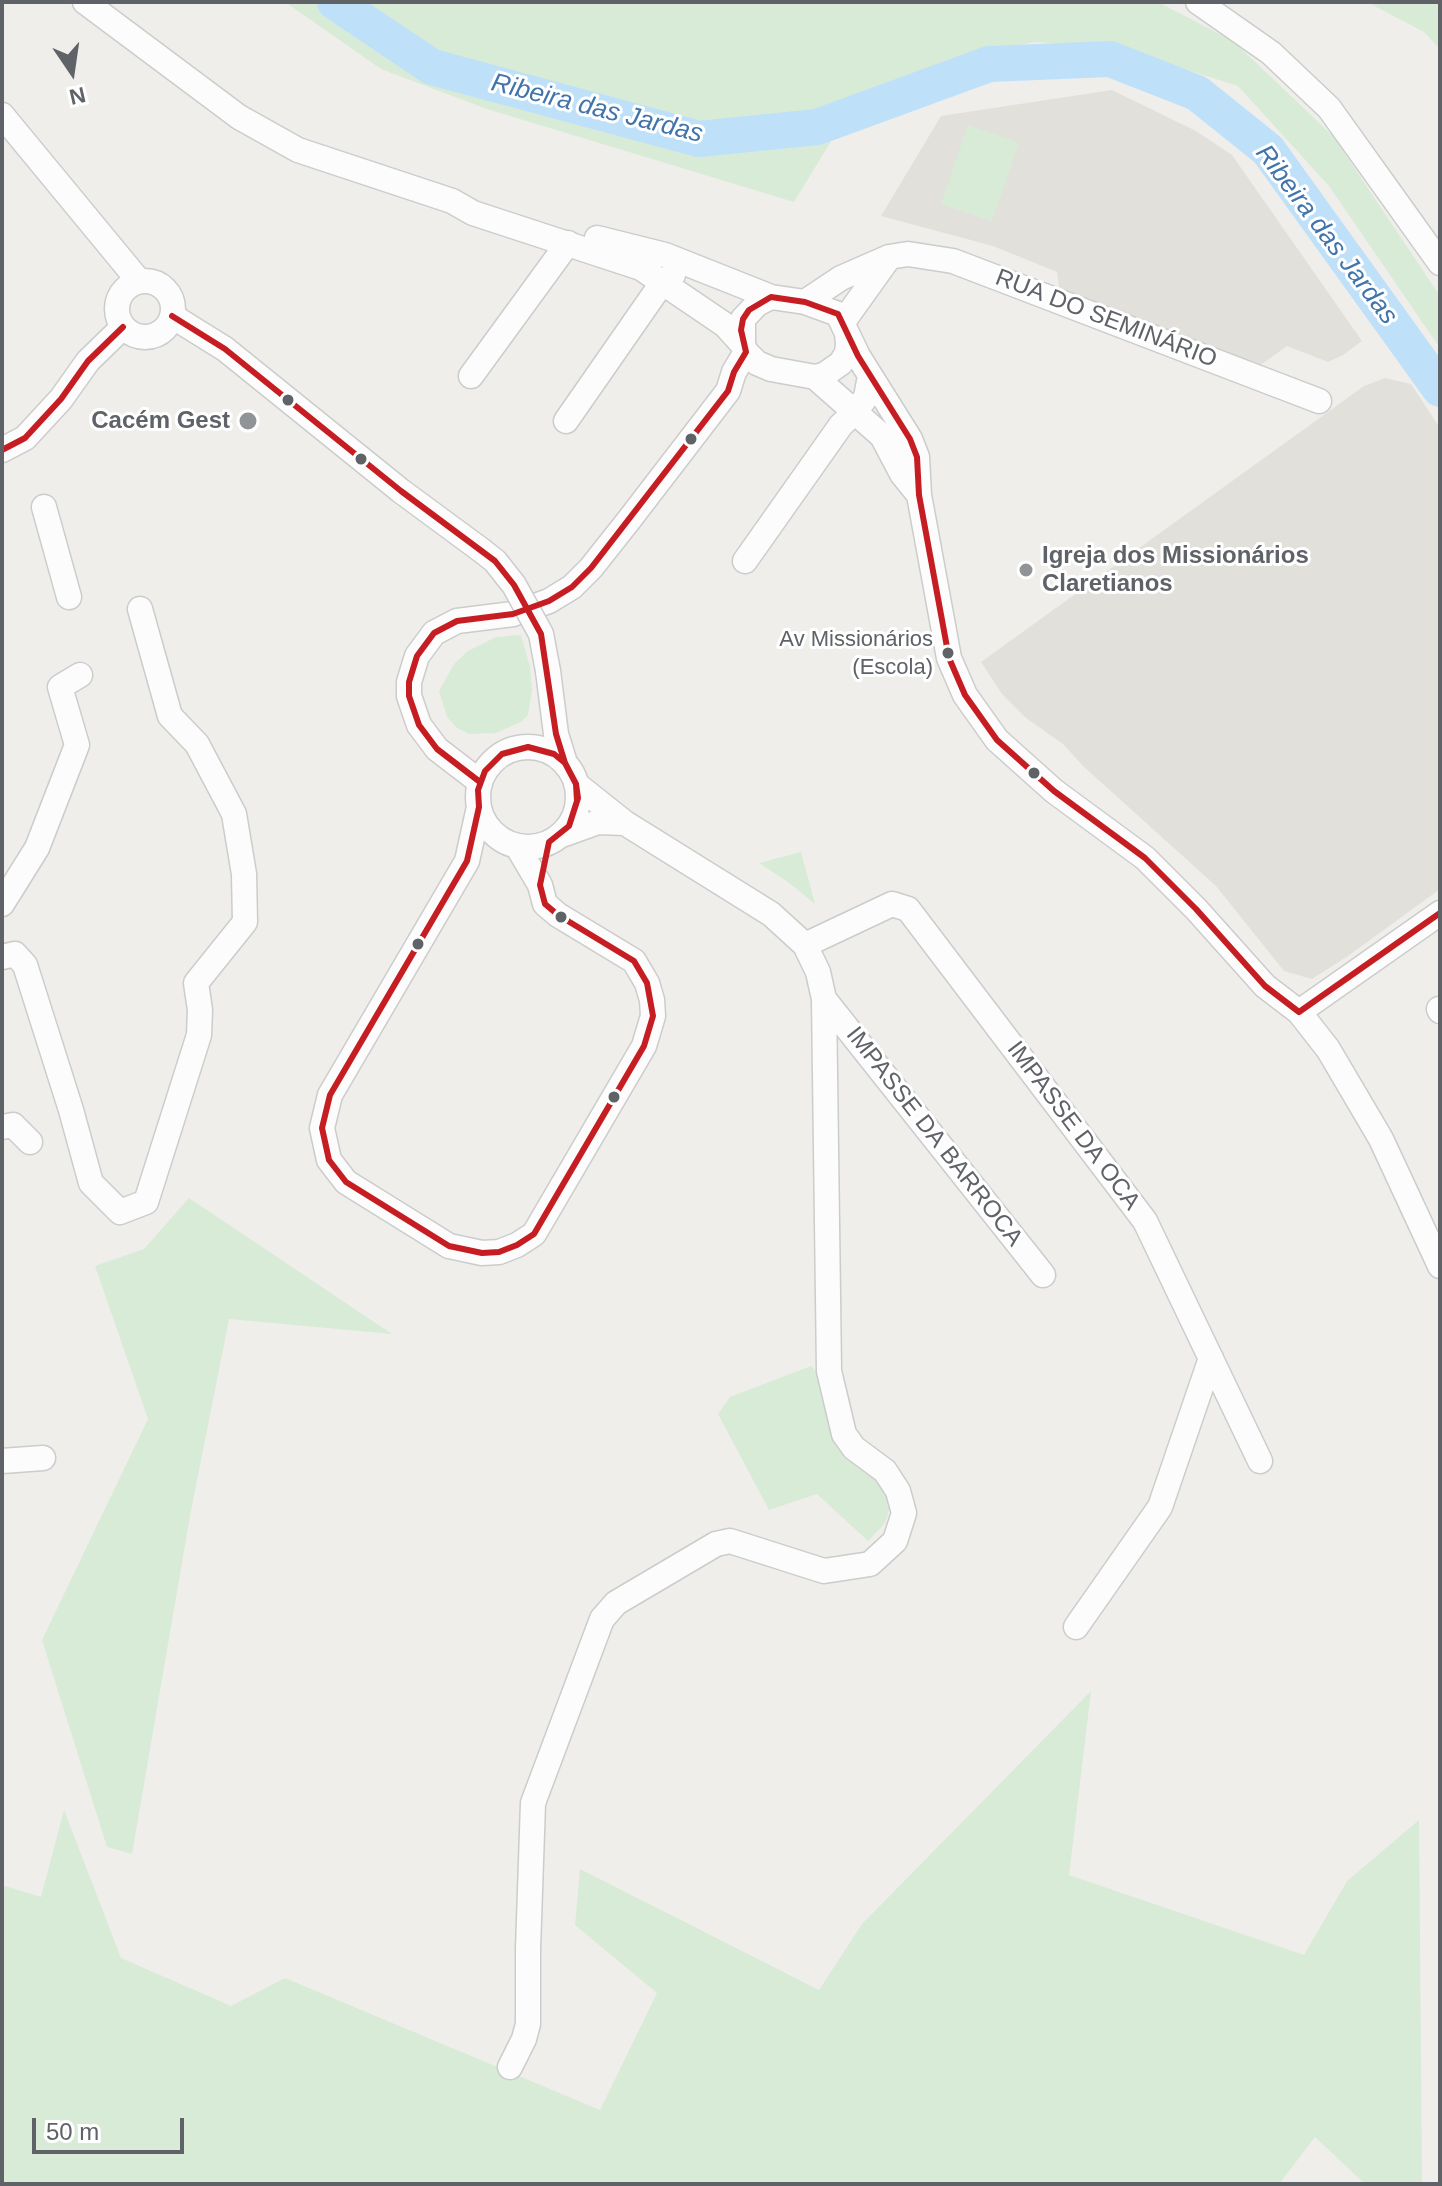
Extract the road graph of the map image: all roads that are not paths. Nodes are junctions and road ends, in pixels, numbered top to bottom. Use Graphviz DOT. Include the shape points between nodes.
graph roads {
  1 [pos="85,2"];
  2 [pos="1198,2"];
  3 [pos="4,122"];
  4 [pos="452,201"];
  5 [pos="568,243"];
  6 [pos="889,257"];
  7 [pos="1440,263"];
  8 [pos="710,275"];
  9 [pos="139,281"];
  10 [pos="662,283"];
  11 [pos="771,297"];
  12 [pos="805,302"];
  13 [pos="172,316"];
  14 [pos="123,327"];
  15 [pos="845,327"];
  16 [pos="745,348"];
  17 [pos="771,369"];
  18 [pos="471,376"];
  19 [pos="870,376"];
  20 [pos="815,377"];
  21 [pos="728,391"];
  22 [pos="1319,401"];
  23 [pos="856,411"];
  24 [pos="566,421"];
  25 [pos="2,450"];
  26 [pos="919,495"];
  27 [pos="44,507"];
  28 [pos="745,561"];
  29 [pos="69,597"];
  30 [pos="140,609"];
  31 [pos="548,671"];
  32 [pos="80,675"];
  33 [pos="431,738"];
  34 [pos="511,751"];
  35 [pos="570,773"];
  36 [pos="480,782"];
  37 [pos="479,807"];
  38 [pos="625,823"];
  39 [pos="554,839"];
  40 [pos="513,845"];
  41 [pos="467,861"];
  42 [pos="540,885"];
  43 [pos="2,904"];
  44 [pos="1440,913"];
  45 [pos="805,945"];
  46 [pos="2,957"];
  47 [pos="824,999"];
  48 [pos="1299,1012"];
  49 [pos="2,1127"];
  50 [pos="30,1142"];
  51 [pos="1440,1266"];
  52 [pos="1043,1275"];
  53 [pos="1211,1358"];
  54 [pos="43,1458"];
  55 [pos="2,1461"];
  56 [pos="1260,1461"];
  57 [pos="1076,1627"];
  58 [pos="510,2067"];
  1 -- 4 [label="street" via="239,117 298,150"];
  2 -- 7 [label="street" via="1271,53 1329,108"];
  3 -- 9 [label="street"];
  4 -- 5 [label="street" via="473,213"];
  4 -- 8 [label="street" via="478,200 665,255"];
  5 -- 10 [label="street" via="641,268"];
  5 -- 18 [label="street"];
  6 -- 12 [label="street, RUA DO SEMINÁRIO" via="841,278"];
  6 -- 15 [label="street"];
  6 -- 22 [label="street, RUA DO SEMINÁRIO" via="908,254 953,261"];
  8 -- 10 [label="street" via="674,273"];
  8 -- 11 [label="street"];
  9 -- 13 [label="street" via="165,289"];
  9 -- 14 [label="street" via="117,301"];
  10 -- 16 [label="street" via="725,325"];
  10 -- 24 [label="street"];
  11 -- 12 [label="street"];
  11 -- 16 [label="street" via="743,319"];
  12 -- 15 [label="street" via="838,314"];
  13 -- 14 [label="street" via="153,336 134,335"];
  13 -- 31 [label="street, bridge" via="225,349 495,561 541,634"];
  14 -- 25 [label="street" via="25,438"];
  15 -- 19 [label="street"];
  15 -- 20 [label="street" via="847,353 841,363"];
  16 -- 17 [label="street" via="757,363"];
  16 -- 21 [label="street"];
  17 -- 20 [label="street"];
  17 -- 21 [label="street"];
  19 -- 23 [label="street" via="866,397"];
  19 -- 26 [label="street" via="910,439 917,457"];
  20 -- 23 [label="street"];
  21 -- 33 [label="street" via="572,587 513,614 457,621 434,633 417,656 409,682 413,711"];
  23 -- 26 [label="street" via="882,436"];
  23 -- 28 [label="street"];
  26 -- 48 [label="street" via="949,658 965,695 997,740 1054,791 1145,858 1265,986"];
  27 -- 29 [label="street"];
  30 -- 46 [label="street" via="170,716 197,744 234,814 245,922 196,983 199,1035 146,1202 120,1212 91,1183 25,965 15,954"];
  31 -- 34 [label="street" via="543,717"];
  31 -- 35 [label="street" via="556,734"];
  32 -- 43 [label="street" via="60,687 77,745 37,848"];
  33 -- 34 [label="street" via="468,753"];
  33 -- 36 [label="street" via="437,749"];
  34 -- 35 [label="street" via="541,749"];
  34 -- 36 [label="street" via="485,771"];
  35 -- 38 [label="street"];
  35 -- 39 [label="street" via="578,798 575,812"];
  36 -- 37 [label="street"];
  37 -- 40 [label="street" via="489,829"];
  37 -- 41 [label="street"];
  38 -- 39 [label="street" via="598,822"];
  38 -- 45 [label="street" via="771,914"];
  39 -- 40 [label="street" via="538,846"];
  39 -- 42 [label="street"];
  40 -- 41 [label="street"];
  40 -- 42 [label="street"];
  41 -- 42 [label="street" via="330,1095 322,1128 329,1160 346,1182 464,1251 499,1252 534,1234 649,1033 652,1000 634,961 558,915 545,904"];
  44 -- 48 [label="street"];
  45 -- 47 [label="street"];
  45 -- 53 [label="street, IMPASSE DA OCA" via="892,904 908,909 1145,1221"];
  47 -- 52 [label="street, IMPASSE DA BARROCA"];
  47 -- 58 [label="street" via="829,1371 844,1434 885,1471 904,1513 895,1541 870,1564 824,1571 730,1541 716,1544 616,1603 602,1619 533,1803 528,2024"];
  48 -- 51 [label="street" via="1328,1049 1381,1139"];
  49 -- 50 [label="street" via="13,1125"];
  53 -- 56 [label="street, IMPASSE DA OCA"];
  53 -- 57 [label="street" via="1160,1507"];
  54 -- 55 [label="street"];
}
